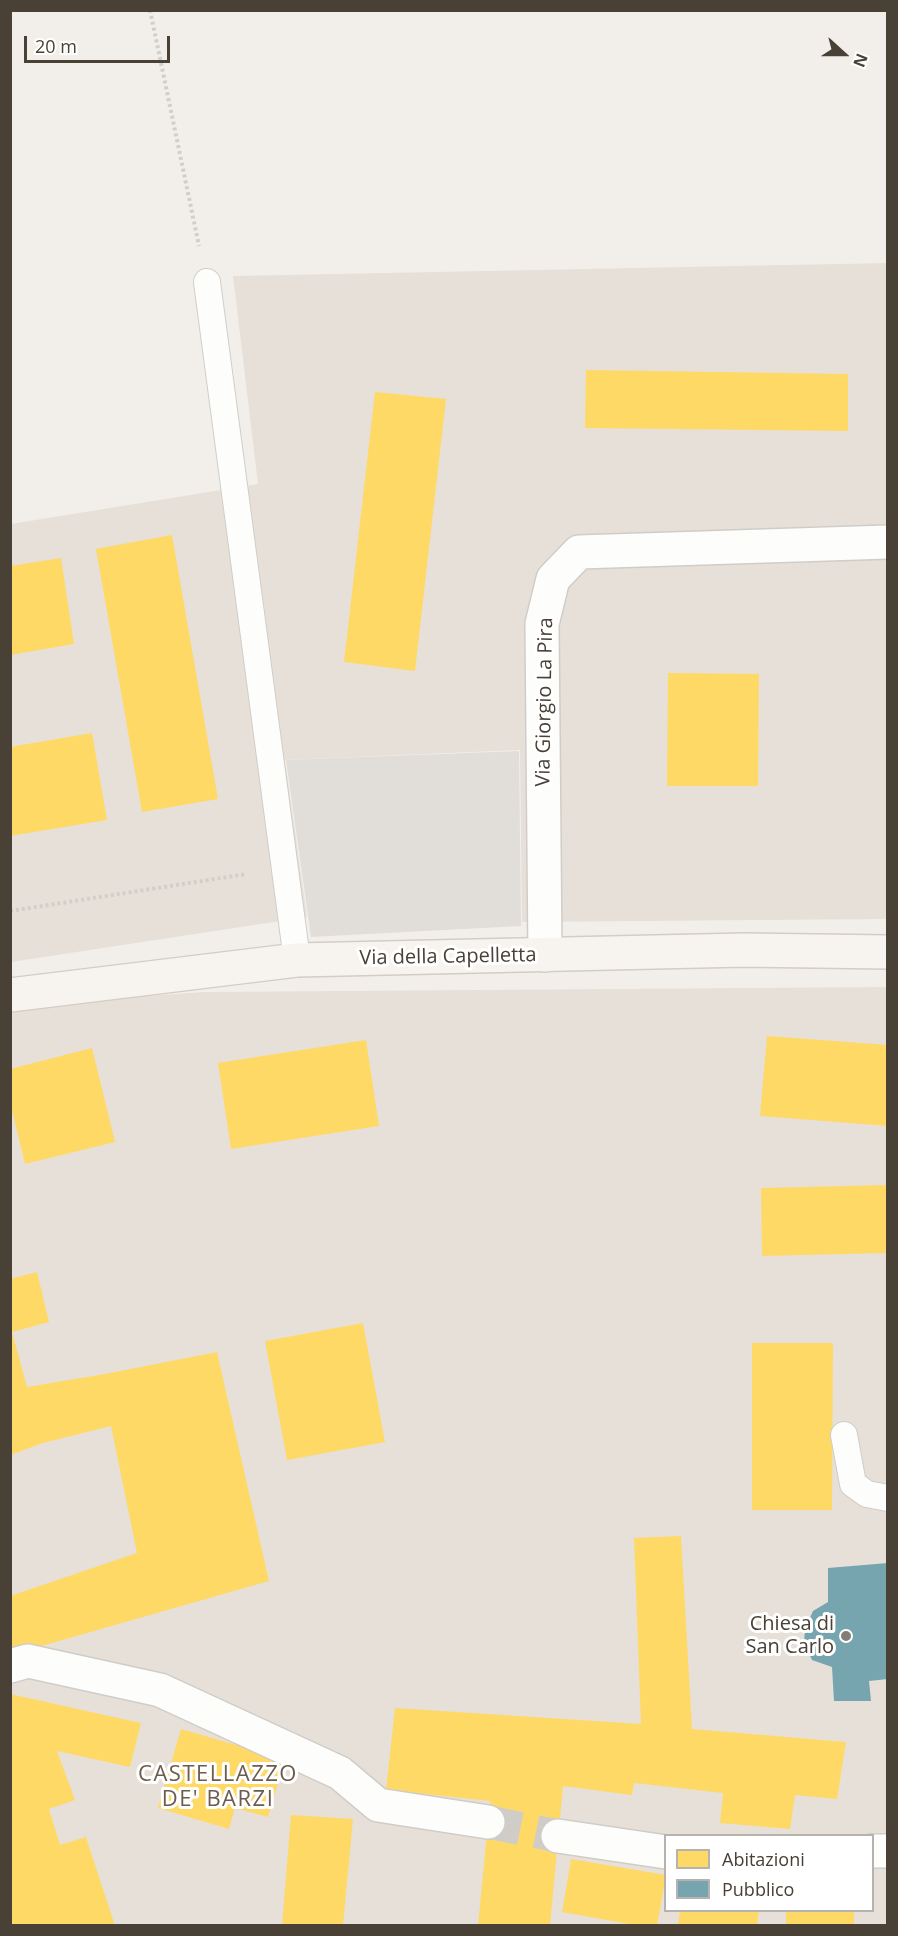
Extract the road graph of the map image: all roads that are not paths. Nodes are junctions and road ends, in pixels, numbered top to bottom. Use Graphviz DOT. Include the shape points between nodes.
graph roads {
  1 [pos="207,282"];
  2 [pos="888,542"];
  3 [pos="888,952"];
  4 [pos="545,955"];
  5 [pos="297,960"];
  6 [pos="10,995"];
  7 [pos="844,1435"];
  8 [pos="888,1498"];
  9 [pos="10,1666"];
  10 [pos="488,1822"];
  11 [pos="558,1836"];
  12 [pos="664,1852"];
  1 -- 5 [label="lane"];
  2 -- 4 [label="street, Via Giorgio La Pira" via="579,552 553,579 542,624"];
  3 -- 4 [label="street, Via della Capelletta" via="744,950"];
  4 -- 5 [label="street, Via della Capelletta"];
  5 -- 6 [label="street, Via della Capelletta"];
  7 -- 8 [label="lane" via="853,1484 867,1494"];
  9 -- 10 [label="street" via="28,1661 160,1690 340,1773 378,1805"];
  11 -- 12 [label="street"];
}
